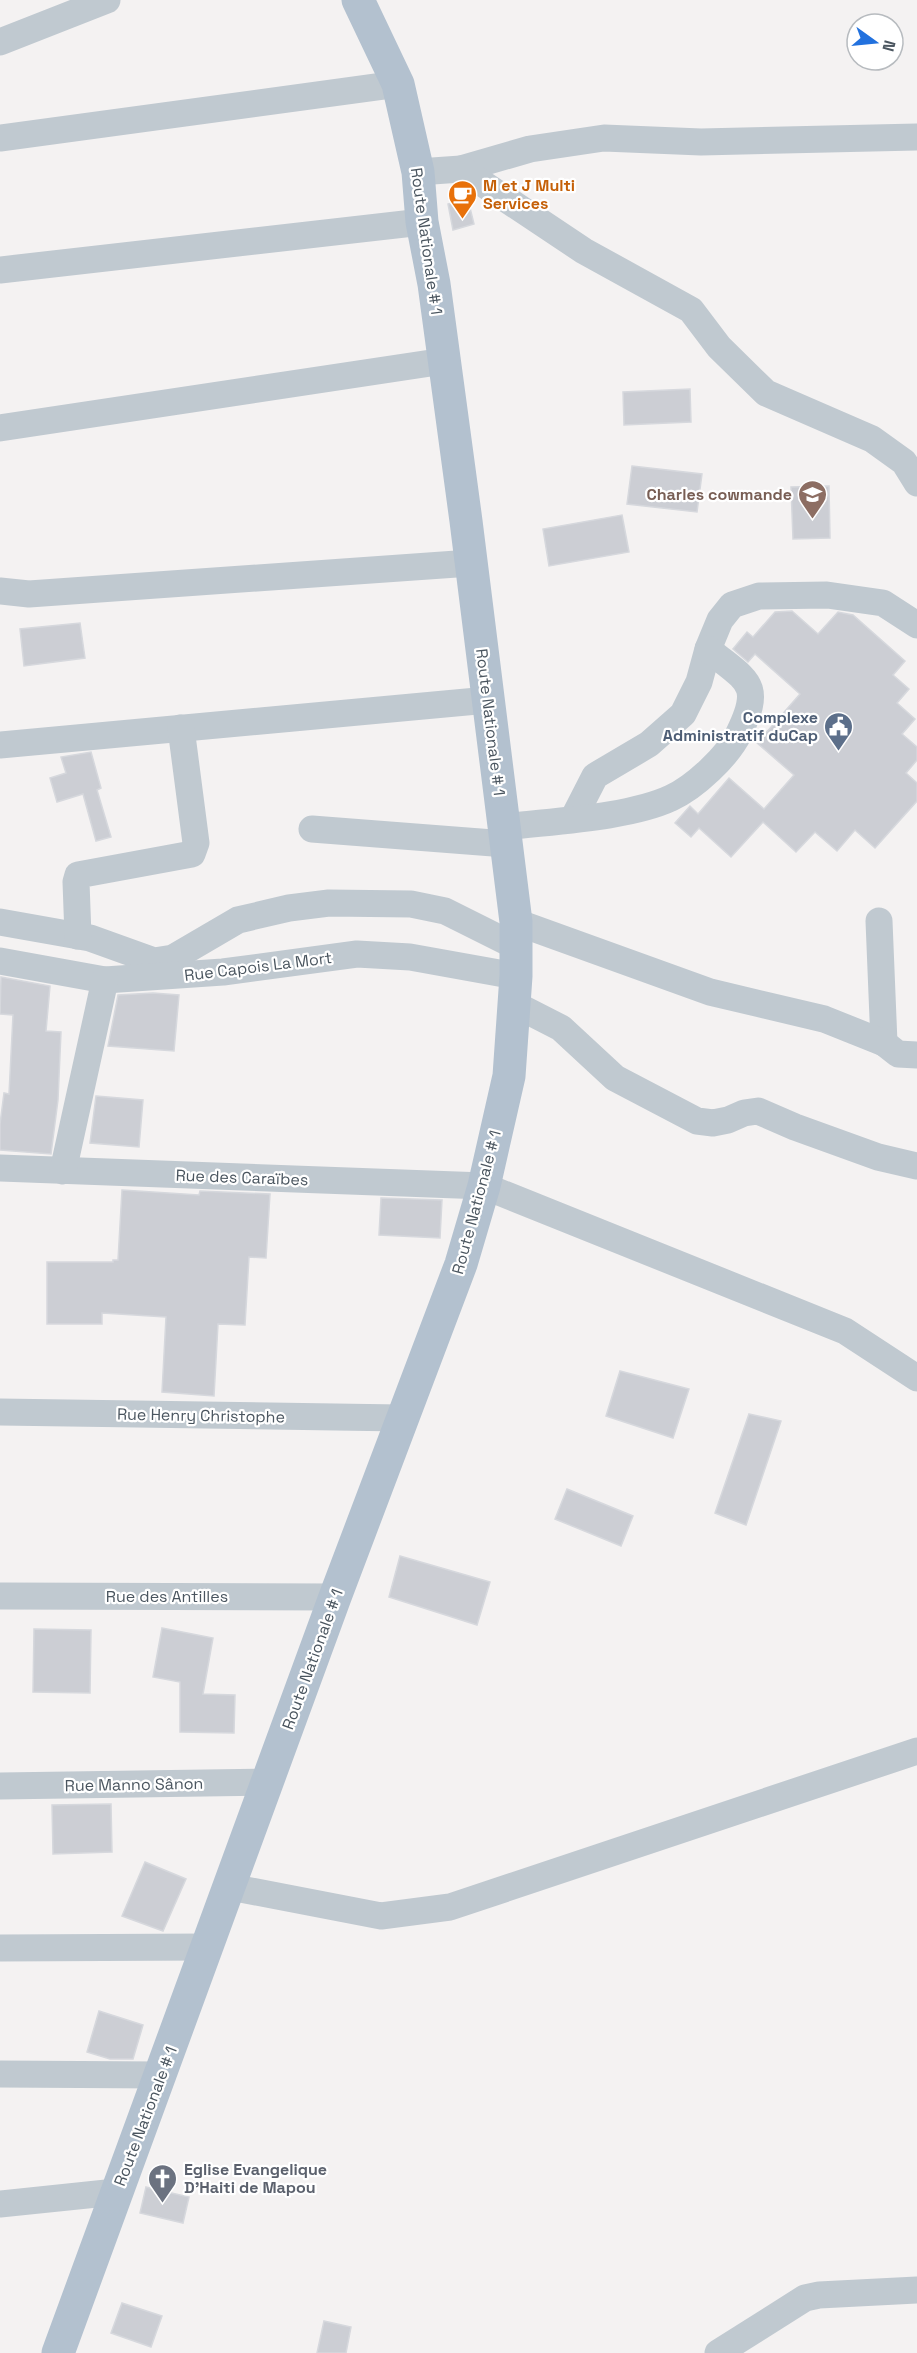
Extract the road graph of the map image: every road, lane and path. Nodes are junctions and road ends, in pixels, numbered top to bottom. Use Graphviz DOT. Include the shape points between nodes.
graph roads {
  1 [pos="107,0"];
  2 [pos="358,0"];
  3 [pos="0,42"];
  4 [pos="398,84"];
  5 [pos="917,137"];
  6 [pos="0,138"];
  7 [pos="461,169"];
  8 [pos="418,172"];
  9 [pos="422,222"];
  10 [pos="0,270"];
  11 [pos="444,361"];
  12 [pos="0,428"];
  13 [pos="917,483"];
  14 [pos="471,563"];
  15 [pos="0,591"];
  16 [pos="917,626"];
  17 [pos="708,649"];
  18 [pos="488,700"];
  19 [pos="181,728"];
  20 [pos="0,744"];
  21 [pos="573,819"];
  22 [pos="312,829"];
  23 [pos="505,836"];
  24 [pos="0,920"];
  25 [pos="879,921"];
  26 [pos="78,936"];
  27 [pos="0,961"];
  28 [pos="516,962"];
  29 [pos="105,980"];
  30 [pos="884,1043"];
  31 [pos="917,1055"];
  32 [pos="917,1166"];
  33 [pos="0,1168"];
  34 [pos="63,1171"];
  35 [pos="484,1186"];
  36 [pos="917,1378"];
  37 [pos="0,1412"];
  38 [pos="402,1418"];
  39 [pos="0,1596"];
  40 [pos="335,1597"];
  41 [pos="917,1751"];
  42 [pos="268,1782"];
  43 [pos="0,1786"];
  44 [pos="230,1887"];
  45 [pos="208,1947"];
  46 [pos="0,1948"];
  47 [pos="0,2074"];
  48 [pos="160,2075"];
  49 [pos="116,2192"];
  50 [pos="0,2204"];
  51 [pos="917,2290"];
  52 [pos="58,2353"];
  53 [pos="718,2353"];
  1 -- 3 [label="street"];
  2 -- 4 [label="main road, Route Nationale # 1"];
  4 -- 6 [label="street"];
  4 -- 8 [label="main road, Route Nationale # 1"];
  5 -- 7 [label="street" via="701,142 604,138 530,149"];
  7 -- 8 [label="street"];
  7 -- 13 [label="street" via="584,251 691,310 719,347 766,393 872,439 904,462"];
  8 -- 9 [label="main road, Route Nationale # 1"];
  9 -- 10 [label="street"];
  9 -- 11 [label="main road, Route Nationale # 1"];
  11 -- 12 [label="street"];
  11 -- 14 [label="main road, Route Nationale # 1"];
  14 -- 15 [label="street" via="29,594"];
  14 -- 18 [label="main road, Route Nationale # 1"];
  16 -- 17 [label="street" via="883,603 827,595 759,596 732,605 720,620"];
  17 -- 21 [label="street" via="699,682 683,714 649,744 595,776"];
  17 -- 21 [label="street" via="748,684 752,698 733,746 702,776 671,798 631,810"];
  18 -- 19 [label="street"];
  18 -- 23 [label="main road, Route Nationale # 1"];
  19 -- 20 [label="street"];
  19 -- 26 [label="street" via="196,843 192,854 78,875"];
  21 -- 23 [label="street"];
  22 -- 23 [label="street"];
  23 -- 28 [label="main road, Route Nationale # 1"];
  24 -- 26 [label="street"];
  25 -- 30 [label="street"];
  26 -- 28 [label="street" via="154,961 173,958 238,920 289,908 329,903 411,904 445,911"];
  27 -- 29 [label="street, Rue Capois La Mort"];
  28 -- 29 [label="street, Rue Capois La Mort" via="357,954 223,972"];
  28 -- 30 [label="street" via="710,992 824,1019"];
  28 -- 32 [label="street" via="561,1028 615,1078 697,1120 713,1124 758,1111 878,1157"];
  28 -- 35 [label="main road, Route Nationale # 1" via="509,1076"];
  29 -- 34 [label="street"];
  30 -- 31 [label="street" via="898,1054"];
  33 -- 34 [label="street, Rue des Caraïbes"];
  34 -- 35 [label="street, Rue des Caraïbes"];
  35 -- 36 [label="street, Rue des Caraïbes" via="845,1331"];
  35 -- 38 [label="main road, Route Nationale # 1" via="461,1264"];
  37 -- 38 [label="street, Rue Henry Christophe"];
  38 -- 40 [label="main road, Route Nationale # 1"];
  39 -- 40 [label="street, Rue des Antilles"];
  40 -- 42 [label="main road, Route Nationale # 1"];
  41 -- 44 [label="street" via="450,1907 381,1916"];
  42 -- 43 [label="street, Rue Manno Sânon"];
  42 -- 44 [label="main road, Route Nationale # 1"];
  44 -- 45 [label="main road, Route Nationale # 1"];
  45 -- 46 [label="street"];
  45 -- 48 [label="main road, Route Nationale # 1"];
  47 -- 48 [label="street"];
  48 -- 49 [label="main road, Route Nationale # 1"];
  49 -- 50 [label="street"];
  49 -- 52 [label="main road, Route Nationale # 1"];
  51 -- 53 [label="street" via="805,2298"];
}
